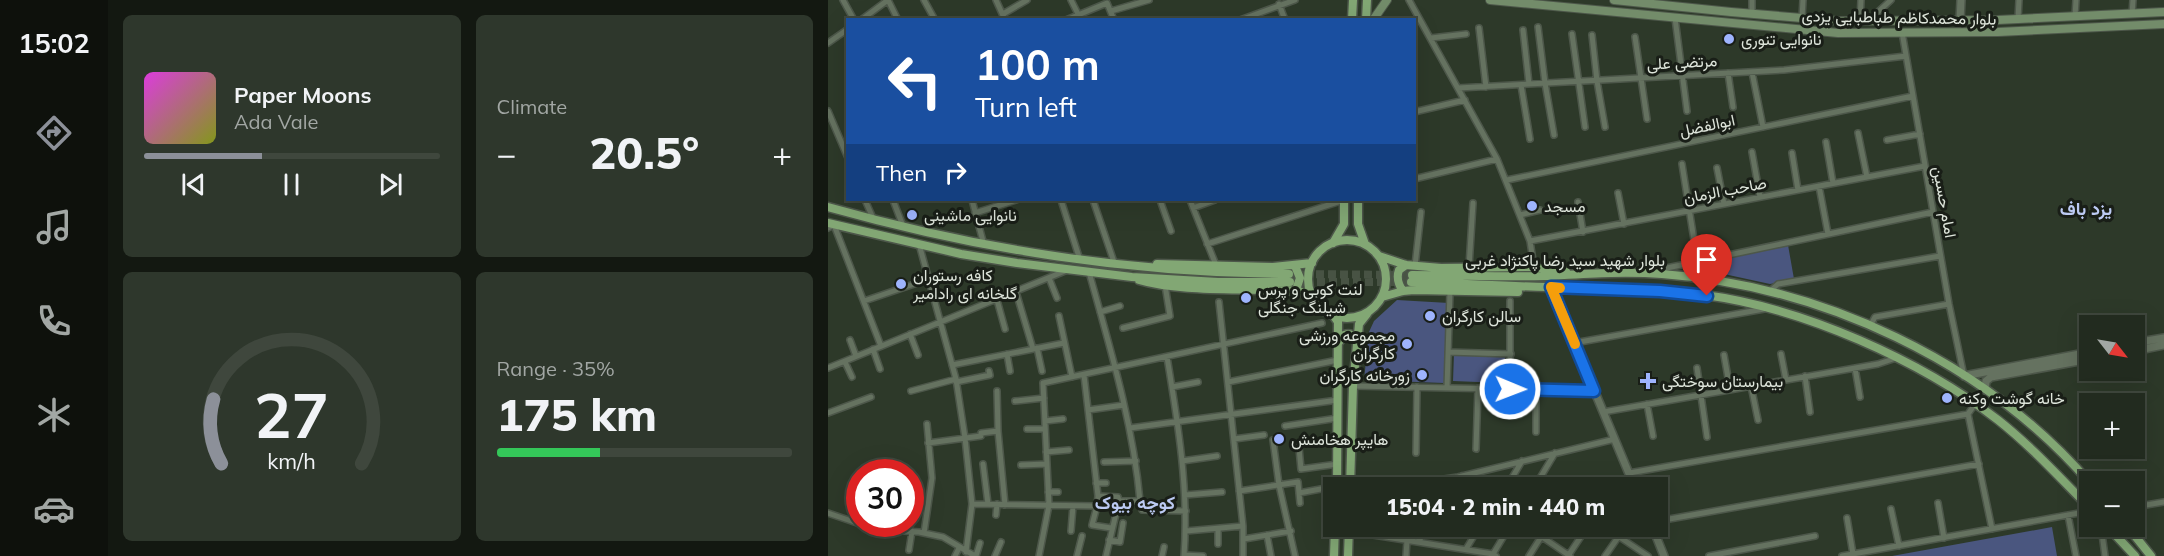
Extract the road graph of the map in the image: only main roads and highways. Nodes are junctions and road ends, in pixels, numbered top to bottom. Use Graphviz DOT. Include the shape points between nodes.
graph roads {
  1 [pos="1353,0"];
  2 [pos="1367,0"];
  3 [pos="1387,0"];
  4 [pos="1490,0"];
  5 [pos="1614,0"];
  6 [pos="1659,2"];
  7 [pos="1693,4"];
  8 [pos="1731,12"];
  9 [pos="2164,12"];
  10 [pos="1352,18"];
  11 [pos="1366,18"];
  12 [pos="1374,18"];
  13 [pos="1730,24"];
  14 [pos="2164,24"];
  15 [pos="1344,201"];
  16 [pos="1358,201"];
  17 [pos="828,207"];
  18 [pos="1344,224"];
  19 [pos="1358,224"];
  20 [pos="830,225"];
  21 [pos="1333,243"];
  22 [pos="1365,244"];
  23 [pos="1379,256"];
  24 [pos="1312,263"];
  25 [pos="1410,265"];
  26 [pos="1132,266"];
  27 [pos="1295,266"];
  28 [pos="1572,274"];
  29 [pos="1130,277"];
  30 [pos="1291,282"];
  31 [pos="1551,287"];
  32 [pos="1403,291"];
  33 [pos="1311,294"];
  34 [pos="1382,297"];
  35 [pos="1370,310"];
  36 [pos="1332,315"];
  37 [pos="1339,342"];
  38 [pos="1357,342"];
  39 [pos="2079,472"];
  40 [pos="1337,477"];
  41 [pos="1350,477"];
  42 [pos="2079,498"];
  43 [pos="1335,537"];
  44 [pos="1349,537"];
  45 [pos="2117,537"];
  46 [pos="2136,537"];
  47 [pos="1334,556"];
  48 [pos="1348,556"];
  49 [pos="2135,556"];
  50 [pos="2151,556"];
  1 -- 10 [label="main road"];
  2 -- 11 [label="main road"];
  3 -- 12 [label="main road"];
  4 -- 13 [label="main road, بلوار محمدکاظم طباطبایی یزدی"];
  5 -- 6 [label="main road, بلوار محمدکاظم طباطبایی یزدی"];
  6 -- 7 [label="main road, بلوار محمدکاظم طباطبایی یزدی"];
  7 -- 8 [label="main road, بلوار محمدکاظم طباطبایی یزدی"];
  8 -- 9 [label="main road, بلوار محمدکاظم طباطبایی یزدی" via="1864,21 1960,21"];
  8 -- 13 [label="main road"];
  13 -- 14 [label="main road, بلوار محمدکاظم طباطبایی یزدی" via="1838,33 1998,32"];
  15 -- 18 [label="main road"];
  16 -- 19 [label="main road"];
  17 -- 26 [label="main road" via="984,245"];
  18 -- 19 [label="main road" via="1349,229"];
  18 -- 21 [label="main road"];
  19 -- 22 [label="main road"];
  20 -- 29 [label="main road" via="1017,263"];
  21 -- 22 [label="main road" via="1354,240"];
  21 -- 24 [label="main road" via="1324,247"];
  22 -- 23 [label="main road"];
  23 -- 25 [label="main road"];
  23 -- 34 [label="main road" via="1386,276"];
  24 -- 27 [label="main road"];
  24 -- 33 [label="main road"];
  25 -- 28 [label="main road" via="1534,267"];
  25 -- 32 [label="main road" via="1398,272"];
  26 -- 27 [label="main road"];
  26 -- 30 [label="main road"];
  27 -- 30 [label="main road" via="1300,278"];
  28 -- 31 [label="main road, بلوار شهید سید رضا پاکنژاد غربی" via="1411,279"];
  28 -- 39 [label="main road, بلوار شهید سید رضا پاکنژاد غربی" via="1649,273 1700,278 1769,292 1870,326 1913,346 2010,406"];
  29 -- 30 [label="main road"];
  29 -- 30 [label="main road" via="1154,284 1233,289"];
  30 -- 33 [label="main road"];
  31 -- 32 [label="main road" via="1531,292"];
  31 -- 42 [label="main road" via="1695,294 1766,308 1841,333 1956,390 2033,450"];
  32 -- 34 [label="main road"];
  33 -- 36 [label="main road"];
  34 -- 35 [label="main road"];
  35 -- 36 [label="main road" via="1345,318"];
  35 -- 38 [label="main road" via="1359,324"];
  36 -- 37 [label="main road" via="1338,322"];
  37 -- 38 [label="main road" via="1346,334"];
  37 -- 40 [label="main road"];
  38 -- 41 [label="main road"];
  43 -- 47 [label="main road"];
  44 -- 48 [label="main road"];
  45 -- 49 [label="main road"];
  46 -- 50 [label="main road"];
}
